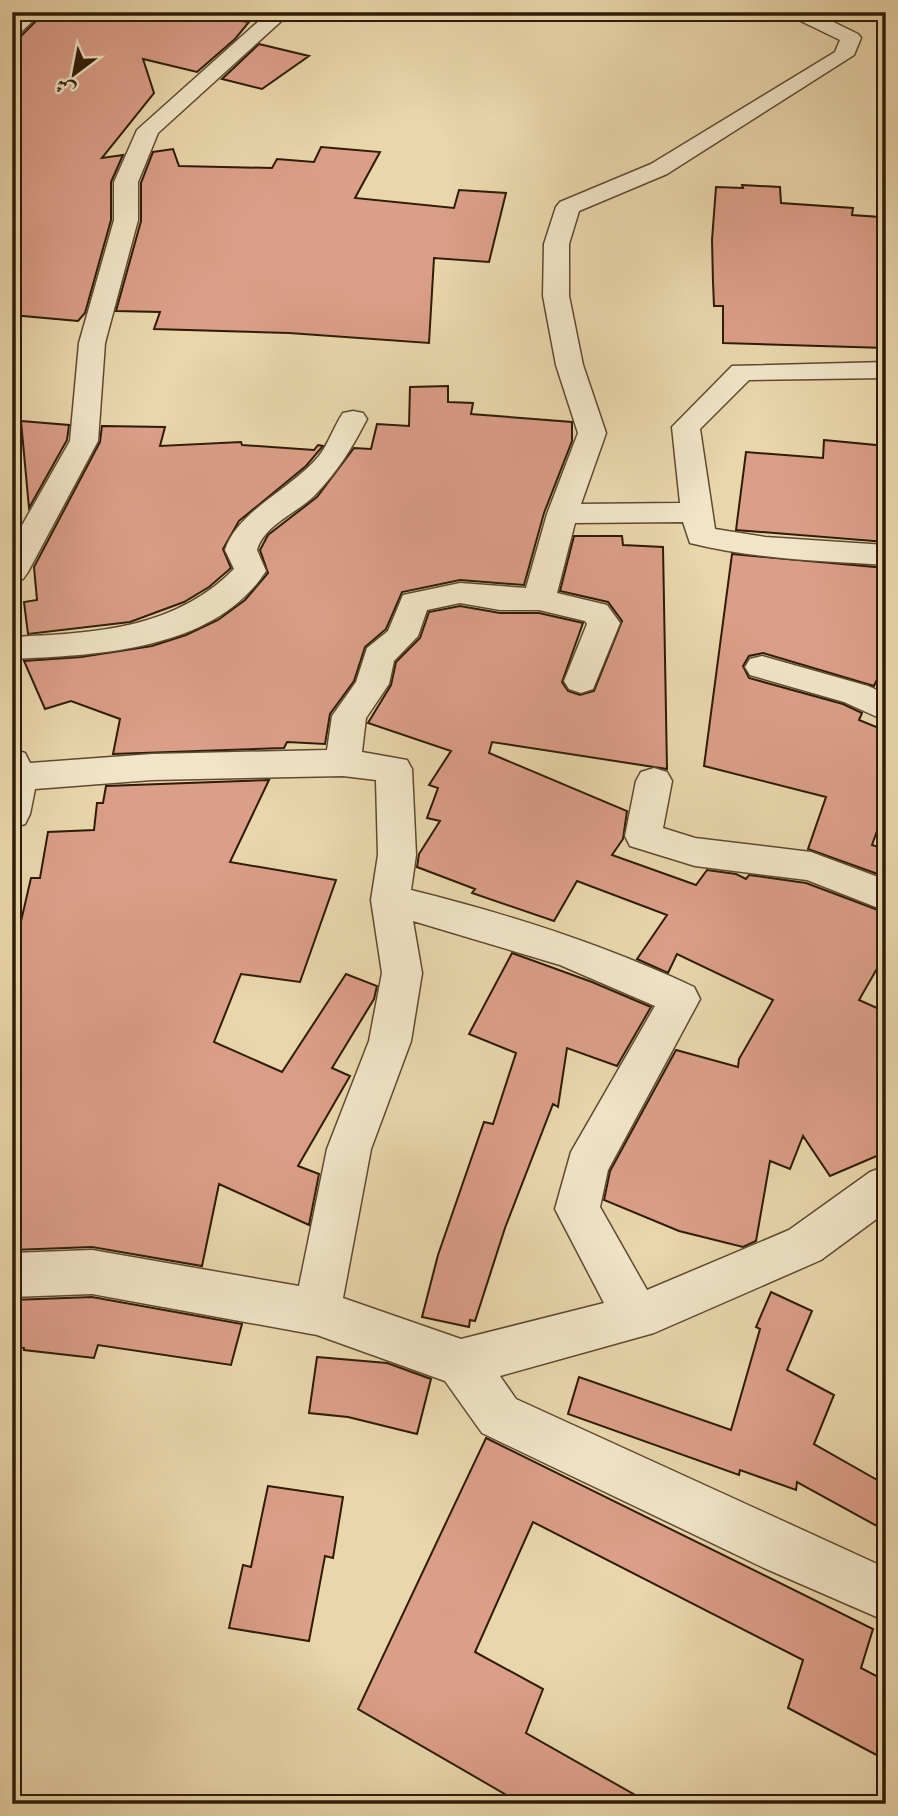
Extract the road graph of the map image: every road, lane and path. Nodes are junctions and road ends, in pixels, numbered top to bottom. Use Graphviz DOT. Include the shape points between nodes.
graph roads {
  1 [pos="32,12"];
  2 [pos="792,12"];
  3 [pos="271,13"];
  4 [pos="12,30"];
  5 [pos="886,370"];
  6 [pos="353,419"];
  7 [pos="696,512"];
  8 [pos="562,514"];
  9 [pos="886,555"];
  10 [pos="12,572"];
  11 [pos="539,599"];
  12 [pos="12,648"];
  13 [pos="762,667"];
  14 [pos="581,681"];
  15 [pos="886,709"];
  16 [pos="343,763"];
  17 [pos="16,770"];
  18 [pos="654,781"];
  19 [pos="12,814"];
  20 [pos="886,896"];
  21 [pos="390,900"];
  22 [pos="886,1186"];
  23 [pos="12,1275"];
  24 [pos="317,1312"];
  25 [pos="637,1317"];
  26 [pos="461,1363"];
  27 [pos="886,1595"];
  1 -- 4 [label="street"];
  2 -- 8 [label="street" via="851,38 845,55 659,169 568,207 556,247 559,317 570,374 592,433"];
  3 -- 10 [label="street" via="148,130 126,182 126,220 92,343 84,441"];
  5 -- 7 [label="street" via="742,372 686,427"];
  6 -- 12 [label="street" via="333,458 302,491 246,534 241,550 250,571 212,606 181,623 137,634 74,645"];
  7 -- 8 [label="street"];
  7 -- 9 [label="street" via="701,536 765,547"];
  8 -- 11 [label="street"];
  11 -- 14 [label="street" via="596,613 604,623"];
  11 -- 16 [label="street" via="460,593 414,602 402,636 379,656 372,684 349,716"];
  13 -- 15 [label="street" via="856,694"];
  16 -- 17 [label="street"];
  16 -- 21 [label="street" via="394,769 397,855"];
  17 -- 19 [label="street"];
  18 -- 20 [label="street" via="643,836 695,852 811,866"];
  21 -- 24 [label="street" via="402,973 390,1041 349,1150"];
  21 -- 25 [label="street" via="515,931 626,971 680,999 587,1166 576,1209"];
  22 -- 25 [label="street" via="805,1245"];
  23 -- 24 [label="street" via="92,1272"];
  24 -- 26 [label="street"];
  25 -- 26 [label="street"];
  26 -- 27 [label="street" via="499,1416"];
}
